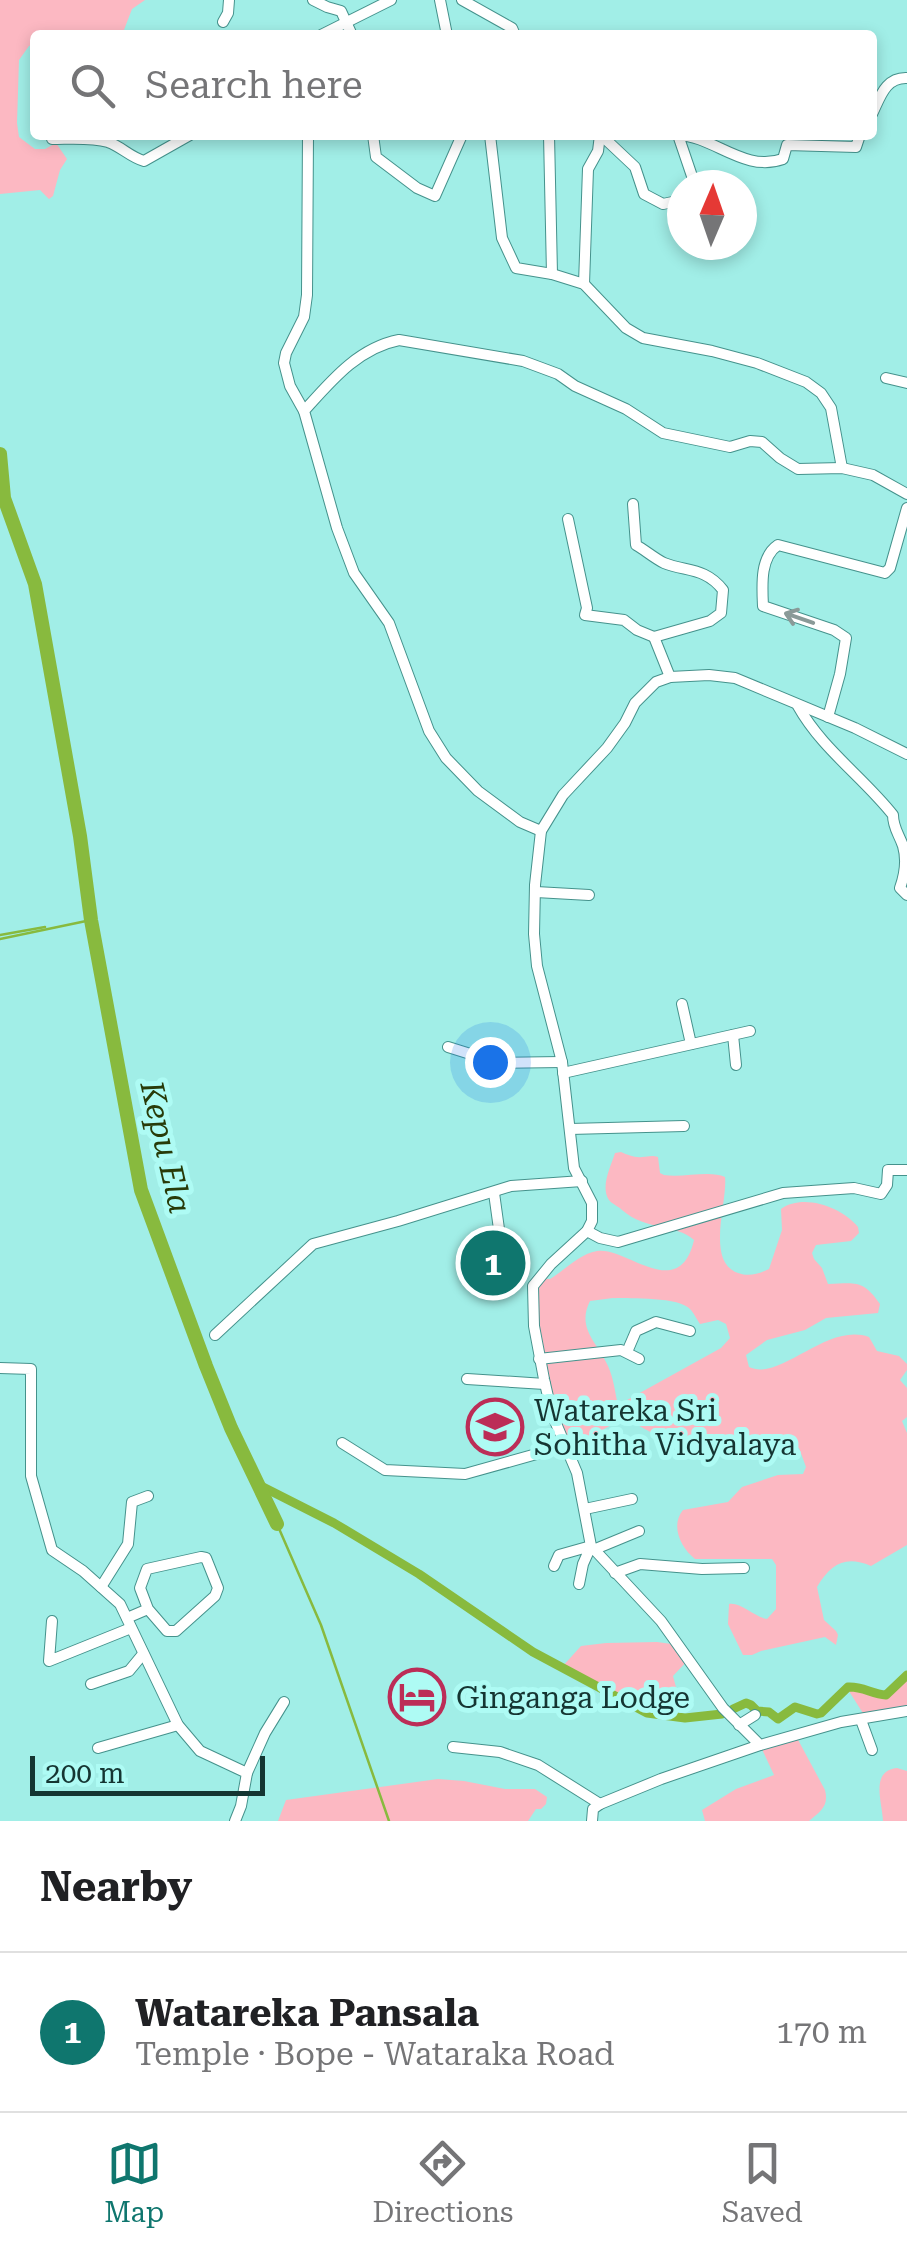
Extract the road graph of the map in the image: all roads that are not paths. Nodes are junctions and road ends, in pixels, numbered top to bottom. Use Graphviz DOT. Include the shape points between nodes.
graph roads {
  1 [pos="229,0"];
  2 [pos="313,0"];
  3 [pos="391,0"];
  4 [pos="440,0"];
  5 [pos="462,0"];
  6 [pos="346,20"];
  7 [pos="223,22"];
  8 [pos="329,30"];
  9 [pos="350,30"];
  10 [pos="446,30"];
  11 [pos="513,30"];
  12 [pos="907,78"];
  13 [pos="877,103"];
  14 [pos="104,140"];
  15 [pos="181,140"];
  16 [pos="308,140"];
  17 [pos="374,140"];
  18 [pos="460,140"];
  19 [pos="491,140"];
  20 [pos="549,140"];
  21 [pos="599,140"];
  22 [pos="605,140"];
  23 [pos="680,140"];
  24 [pos="697,140"];
  25 [pos="858,140"];
  26 [pos="690,170"];
  27 [pos="667,203"];
  28 [pos="552,274"];
  29 [pos="584,284"];
  30 [pos="886,378"];
  31 [pos="907,382"];
  32 [pos="304,411"];
  33 [pos="842,468"];
  34 [pos="904,492"];
  35 [pos="633,504"];
  36 [pos="907,508"];
  37 [pos="568,519"];
  38 [pos="654,637"];
  39 [pos="670,677"];
  40 [pos="797,705"];
  41 [pos="828,717"];
  42 [pos="907,754"];
  43 [pos="541,831"];
  44 [pos="536,892"];
  45 [pos="589,895"];
  46 [pos="907,895"];
  47 [pos="682,1004"];
  48 [pos="750,1031"];
  49 [pos="732,1035"];
  50 [pos="691,1044"];
  51 [pos="448,1047"];
  52 [pos="736,1065"];
  53 [pos="562,1067"];
  54 [pos="684,1126"];
  55 [pos="570,1129"];
  56 [pos="907,1170"];
  57 [pos="582,1181"];
  58 [pos="494,1193"];
  59 [pos="587,1231"];
  60 [pos="503,1258"];
  61 [pos="690,1331"];
  62 [pos="216,1335"];
  63 [pos="627,1352"];
  64 [pos="540,1359"];
  65 [pos="639,1359"];
  66 [pos="0,1368"];
  67 [pos="467,1379"];
  68 [pos="545,1384"];
  69 [pos="342,1442"];
  70 [pos="565,1446"];
  71 [pos="148,1496"];
  72 [pos="632,1499"];
  73 [pos="584,1509"];
  74 [pos="639,1532"];
  75 [pos="592,1548"];
  76 [pos="554,1566"];
  77 [pos="744,1568"];
  78 [pos="615,1573"];
  79 [pos="579,1584"];
  80 [pos="102,1588"];
  81 [pos="148,1610"];
  82 [pos="52,1622"];
  83 [pos="129,1623"];
  84 [pos="143,1654"];
  85 [pos="91,1684"];
  86 [pos="284,1702"];
  87 [pos="907,1711"];
  88 [pos="754,1715"];
  89 [pos="861,1720"];
  90 [pos="178,1725"];
  91 [pos="739,1725"];
  92 [pos="760,1744"];
  93 [pos="453,1747"];
  94 [pos="98,1748"];
  95 [pos="872,1750"];
  96 [pos="247,1773"];
  97 [pos="600,1804"];
  98 [pos="235,1821"];
  99 [pos="592,1821"];
  1 -- 7 [label="street"];
  2 -- 6 [label="street"];
  3 -- 6 [label="street"];
  4 -- 10 [label="street"];
  5 -- 11 [label="street"];
  6 -- 8 [label="street"];
  6 -- 9 [label="street"];
  12 -- 13 [label="street" via="890,83"];
  14 -- 15 [label="street" via="144,160"];
  16 -- 32 [label="street" via="307,295 284,364"];
  17 -- 18 [label="street" via="376,157 435,196"];
  19 -- 28 [label="street" via="502,238 516,268"];
  20 -- 28 [label="street"];
  21 -- 29 [label="street" via="588,169"];
  22 -- 27 [label="street" via="635,167 644,194"];
  23 -- 26 [label="street"];
  24 -- 25 [label="street" via="772,163 782,159 786,145 856,147"];
  28 -- 29 [label="street"];
  29 -- 33 [label="street" via="642,338 757,363 821,392 831,408"];
  30 -- 31 [label="street"];
  32 -- 33 [label="street" via="369,350 399,340 523,361 663,433 730,447 762,442 798,469"];
  32 -- 43 [label="street" via="336,528 354,573 389,624 428,731 478,791"];
  33 -- 34 [label="street"];
  35 -- 38 [label="street" via="636,545 666,564 703,574 723,590 720,613 710,621"];
  41 -- 36 [label="street, one-way" via="846,638 764,606 765,565 778,545 885,573"];
  37 -- 38 [label="street" via="585,615 624,620"];
  38 -- 39 [label="street"];
  39 -- 40 [label="street" via="735,678"];
  39 -- 43 [label="street" via="635,704"];
  40 -- 41 [label="street"];
  40 -- 46 [label="street" via="893,815 905,850 900,888"];
  41 -- 42 [label="street"];
  43 -- 44 [label="street"];
  44 -- 45 [label="street"];
  44 -- 53 [label="street" via="537,966"];
  47 -- 50 [label="street"];
  48 -- 49 [label="street"];
  49 -- 50 [label="street"];
  49 -- 52 [label="street"];
  50 -- 53 [label="street"];
  51 -- 53 [label="street" via="500,1063"];
  53 -- 55 [label="street"];
  54 -- 55 [label="street"];
  55 -- 57 [label="street"];
  56 -- 59 [label="street" via="888,1170 881,1194 854,1188 783,1192 618,1242"];
  57 -- 58 [label="street"];
  57 -- 59 [label="street" via="592,1204"];
  58 -- 60 [label="street"];
  58 -- 62 [label="street" via="313,1244"];
  59 -- 64 [label="street" via="533,1286"];
  61 -- 63 [label="street" via="656,1322 636,1332"];
  63 -- 64 [label="street"];
  63 -- 65 [label="street"];
  64 -- 68 [label="street"];
  66 -- 80 [label="street" via="30,1369 30,1476 52,1550"];
  67 -- 68 [label="street"];
  68 -- 70 [label="street"];
  69 -- 70 [label="street" via="386,1470 466,1474"];
  70 -- 73 [label="street"];
  71 -- 80 [label="street" via="132,1502 128,1544"];
  72 -- 73 [label="street"];
  73 -- 75 [label="street"];
  74 -- 75 [label="street"];
  75 -- 76 [label="street" via="560,1556"];
  75 -- 78 [label="street"];
  75 -- 79 [label="street"];
  77 -- 78 [label="street" via="640,1564"];
  78 -- 91 [label="street"];
  80 -- 83 [label="street"];
  81 -- 81 [label="street" via="140,1588 147,1569 206,1558 215,1596 176,1631 167,1631"];
  81 -- 83 [label="street"];
  82 -- 83 [label="street" via="49,1661"];
  83 -- 84 [label="street"];
  84 -- 85 [label="street" via="129,1671"];
  84 -- 90 [label="street"];
  86 -- 96 [label="street"];
  87 -- 89 [label="street"];
  88 -- 91 [label="street"];
  89 -- 92 [label="street" via="816,1723"];
  89 -- 95 [label="street"];
  90 -- 94 [label="street"];
  90 -- 96 [label="street" via="200,1751"];
  91 -- 92 [label="street"];
  92 -- 97 [label="street"];
  93 -- 97 [label="street" via="538,1765"];
  96 -- 98 [label="street"];
  97 -- 99 [label="street"];
}
